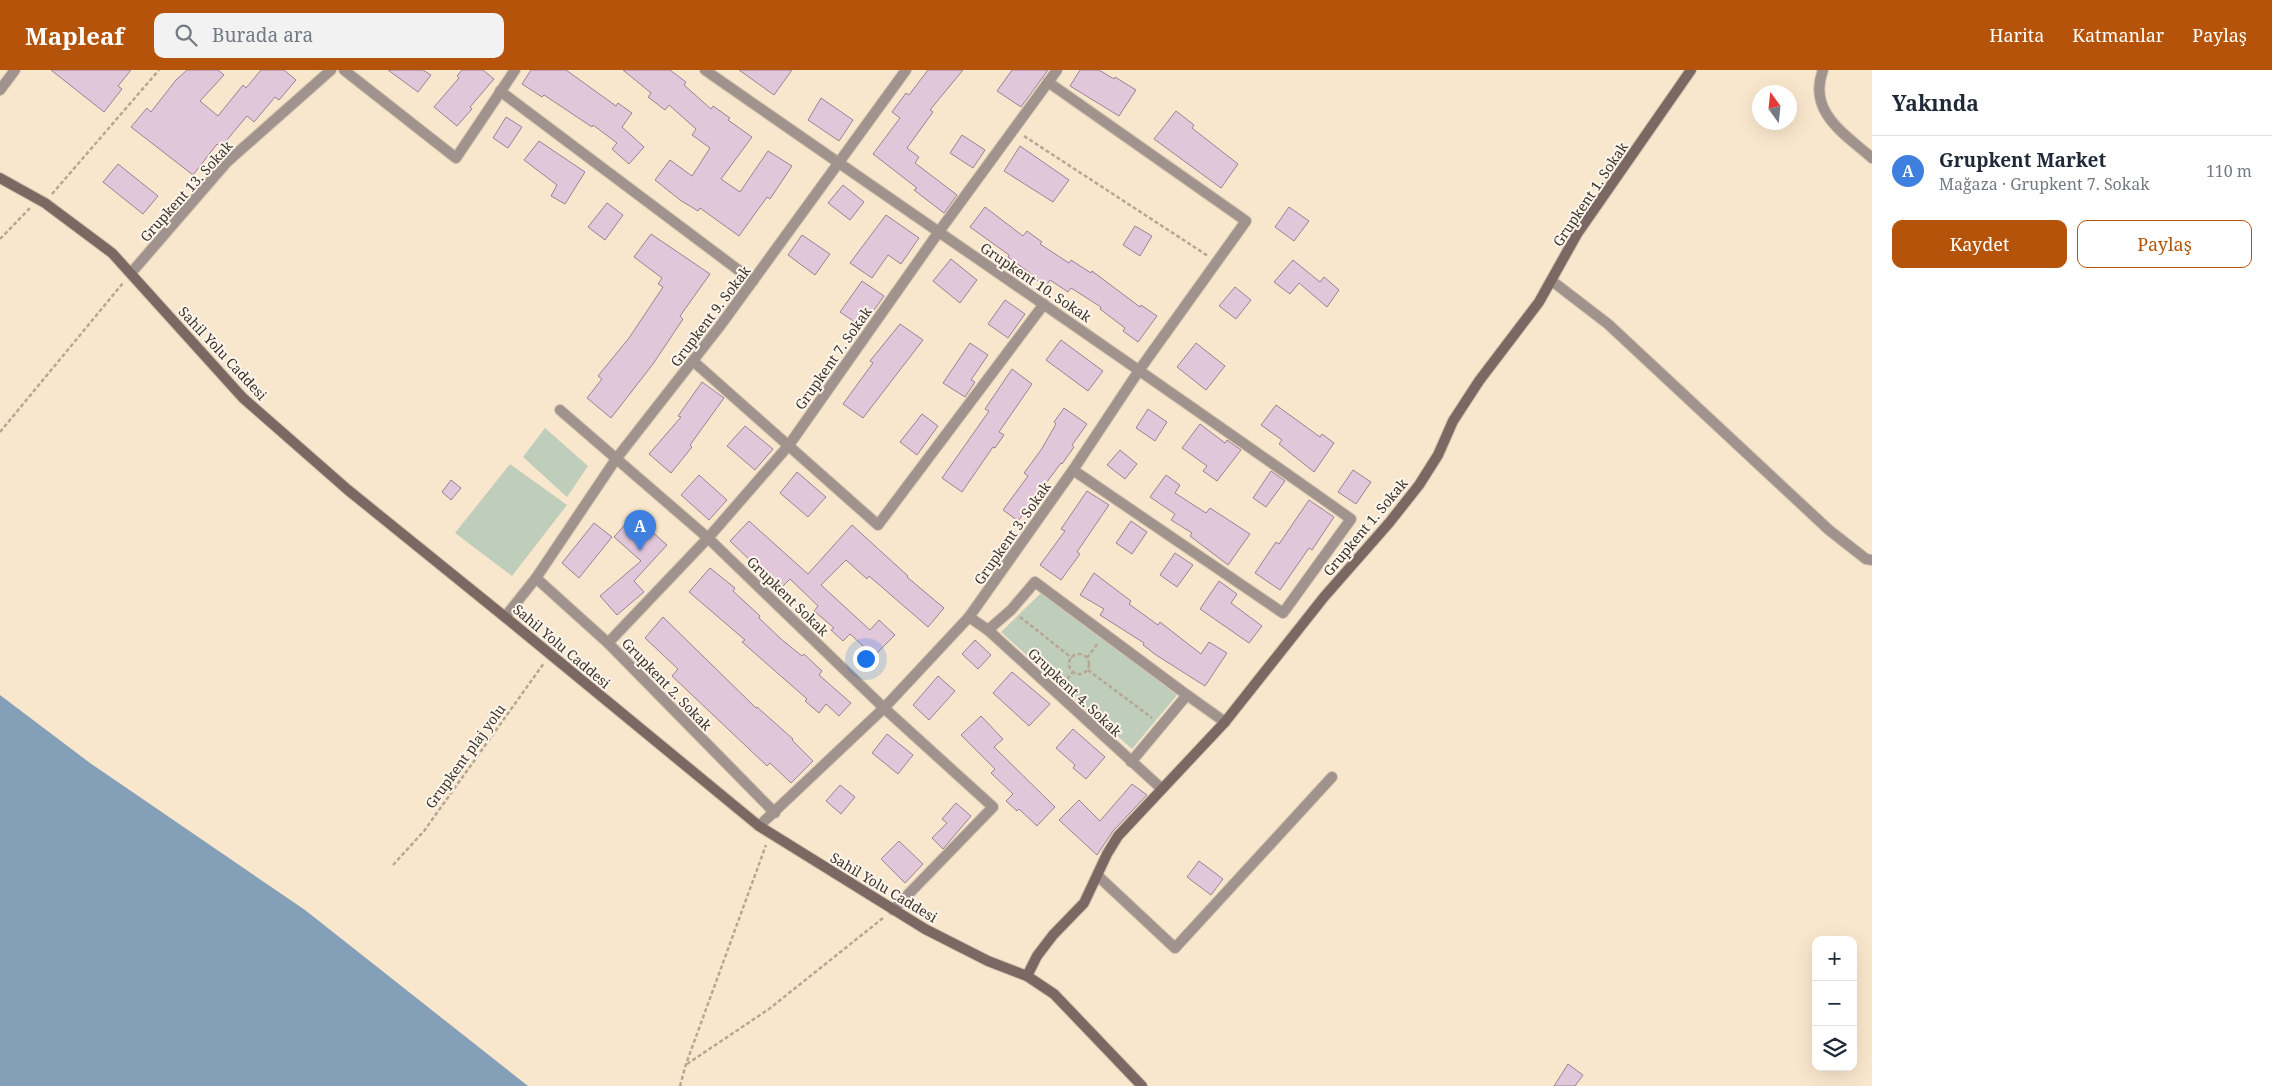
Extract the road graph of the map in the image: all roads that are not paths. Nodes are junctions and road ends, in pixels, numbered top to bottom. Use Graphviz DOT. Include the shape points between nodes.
graph roads {
  1 [pos="14,70"];
  2 [pos="331,70"];
  3 [pos="344,70"];
  4 [pos="515,70"];
  5 [pos="705,70"];
  6 [pos="906,70"];
  7 [pos="1057,70"];
  8 [pos="1691,70"];
  9 [pos="1824,70"];
  10 [pos="1048,82"];
  11 [pos="0,90"];
  12 [pos="500,91"];
  13 [pos="1872,158"];
  14 [pos="839,163"];
  15 [pos="0,178"];
  16 [pos="938,232"];
  17 [pos="131,272"];
  18 [pos="753,281"];
  19 [pos="1552,281"];
  20 [pos="1044,304"];
  21 [pos="693,361"];
  22 [pos="1140,369"];
  23 [pos="560,410"];
  24 [pos="789,445"];
  25 [pos="616,459"];
  26 [pos="1073,470"];
  27 [pos="708,538"];
  28 [pos="1872,560"];
  29 [pos="536,578"];
  30 [pos="506,617"];
  31 [pos="969,617"];
  32 [pos="988,630"];
  33 [pos="608,643"];
  34 [pos="1187,695"];
  35 [pos="884,708"];
  36 [pos="1225,722"];
  37 [pos="1131,762"];
  38 [pos="1332,777"];
  39 [pos="1162,789"];
  40 [pos="775,813"];
  41 [pos="759,826"];
  42 [pos="1098,876"];
  43 [pos="893,910"];
  44 [pos="1027,976"];
  45 [pos="1142,1086"];
  1 -- 11 [label="street"];
  2 -- 17 [label="street, Grupkent 13. Sokak" via="227,162"];
  3 -- 12 [label="street" via="456,158"];
  4 -- 12 [label="street"];
  5 -- 14 [label="street, Grupkent 10. Sokak"];
  6 -- 14 [label="street, Grupkent 9. Sokak"];
  7 -- 10 [label="street, Grupkent 7. Sokak"];
  8 -- 19 [label="street, Grupkent 1. Sokak" via="1577,234"];
  9 -- 13 [label="street" via="1819,84 1824,112"];
  10 -- 16 [label="street, Grupkent 7. Sokak"];
  10 -- 22 [label="street, Grupkent 3. Sokak" via="1246,221"];
  12 -- 18 [label="street"];
  14 -- 16 [label="street, Grupkent 10. Sokak"];
  14 -- 18 [label="street, Grupkent 9. Sokak"];
  15 -- 17 [label="street, Sahil Yolu Caddesi" via="41,201 112,253"];
  16 -- 20 [label="street, Grupkent 10. Sokak"];
  16 -- 24 [label="street, Grupkent 7. Sokak"];
  17 -- 30 [label="street, Sahil Yolu Caddesi" via="243,398 348,490"];
  18 -- 21 [label="street, Grupkent 9. Sokak"];
  19 -- 28 [label="street" via="1608,324 1830,530 1866,559"];
  19 -- 36 [label="street, Grupkent 1. Sokak" via="1540,302 1478,381 1419,485 1324,597"];
  20 -- 22 [label="street, Grupkent 10. Sokak"];
  20 -- 24 [label="street" via="878,525"];
  21 -- 24 [label="street"];
  21 -- 25 [label="street, Grupkent 9. Sokak"];
  22 -- 26 [label="street, Grupkent 3. Sokak"];
  22 -- 26 [label="street, Grupkent 10. Sokak" via="1351,518 1283,613"];
  23 -- 25 [label="street, Grupkent Sokak"];
  24 -- 27 [label="street, Grupkent 7. Sokak"];
  25 -- 27 [label="street, Grupkent Sokak"];
  25 -- 29 [label="street, Grupkent 9. Sokak"];
  26 -- 31 [label="street, Grupkent 3. Sokak"];
  27 -- 33 [label="street, Grupkent 7. Sokak"];
  27 -- 35 [label="street, Grupkent Sokak"];
  29 -- 30 [label="street, Grupkent 9. Sokak"];
  29 -- 33 [label="street, Grupkent 2. Sokak"];
  30 -- 41 [label="street, Sahil Yolu Caddesi"];
  31 -- 32 [label="street, Grupkent 4. Sokak"];
  31 -- 35 [label="street, Grupkent 3. Sokak"];
  32 -- 34 [label="street" via="1036,582"];
  32 -- 37 [label="street, Grupkent 4. Sokak"];
  33 -- 40 [label="street, Grupkent 2. Sokak"];
  34 -- 36 [label="street"];
  34 -- 37 [label="street"];
  35 -- 40 [label="street, Grupkent 3. Sokak"];
  35 -- 43 [label="street, Grupkent Sokak" via="993,808"];
  36 -- 39 [label="street, Grupkent 1. Sokak"];
  37 -- 39 [label="street, Grupkent 4. Sokak"];
  38 -- 42 [label="street" via="1175,948"];
  39 -- 42 [label="street, Grupkent 1. Sokak" via="1118,836"];
  40 -- 41 [label="street, Grupkent 3. Sokak"];
  41 -- 43 [label="street, Sahil Yolu Caddesi"];
  42 -- 44 [label="street, Grupkent 1. Sokak" via="1084,903 1053,934"];
  43 -- 44 [label="street, Sahil Yolu Caddesi" via="988,962"];
  44 -- 45 [label="street, Sahil Yolu Caddesi" via="1054,994"];
}
